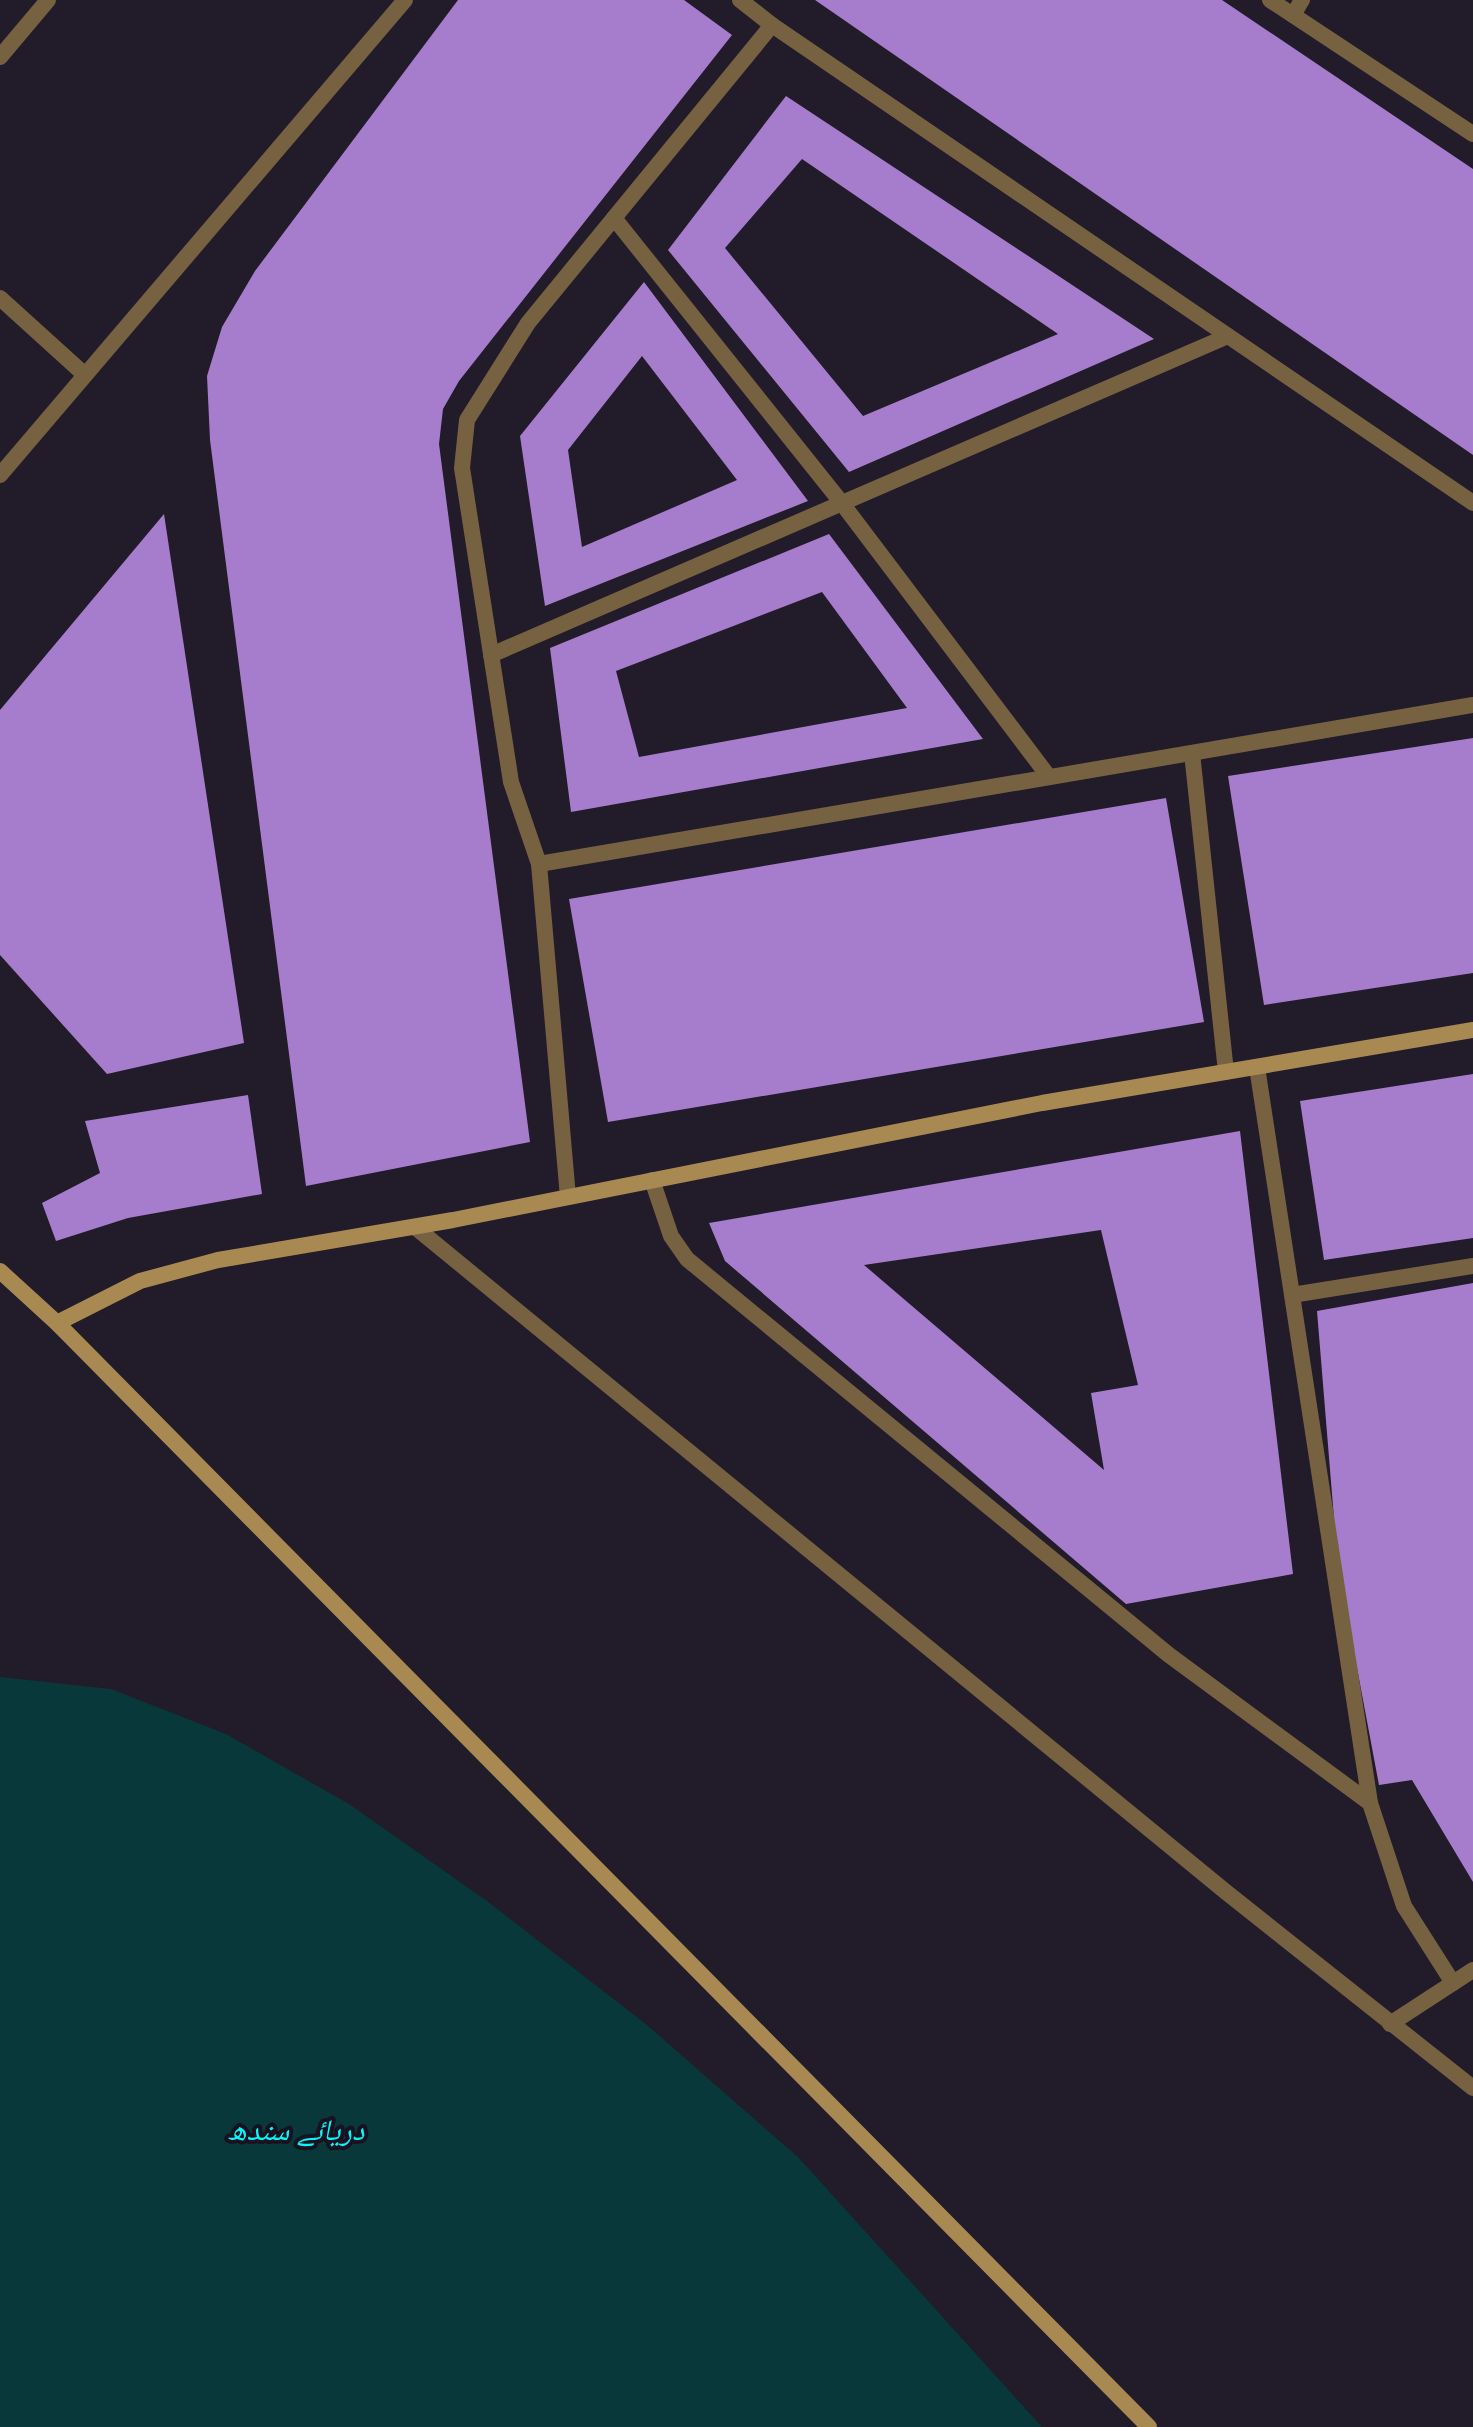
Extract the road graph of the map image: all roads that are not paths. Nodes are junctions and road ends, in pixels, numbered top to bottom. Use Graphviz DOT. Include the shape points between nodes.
graph roads {
  1 [pos="48,0"];
  2 [pos="405,0"];
  3 [pos="740,0"];
  4 [pos="1270,0"];
  5 [pos="1302,0"];
  6 [pos="1293,15"];
  7 [pos="772,25"];
  8 [pos="0,57"];
  9 [pos="1473,134"];
  10 [pos="614,218"];
  11 [pos="0,298"];
  12 [pos="1228,336"];
  13 [pos="85,375"];
  14 [pos="0,475"];
  15 [pos="841,502"];
  16 [pos="1473,503"];
  17 [pos="491,655"];
  18 [pos="1473,705"];
  19 [pos="1192,753"];
  20 [pos="1049,777"];
  21 [pos="539,864"];
  22 [pos="1473,1030"];
  23 [pos="1257,1067"];
  24 [pos="1226,1072"];
  25 [pos="652,1180"];
  26 [pos="568,1197"];
  27 [pos="415,1227"];
  28 [pos="1473,1266"];
  29 [pos="0,1271"];
  30 [pos="1292,1295"];
  31 [pos="57,1323"];
  32 [pos="1370,1803"];
  33 [pos="1473,1970"];
  34 [pos="1453,1983"];
  35 [pos="1390,2024"];
  36 [pos="1473,2088"];
  37 [pos="1149,2427"];
  1 -- 8 [label="street"];
  2 -- 13 [label="street"];
  3 -- 7 [label="street"];
  4 -- 6 [label="street"];
  5 -- 6 [label="street"];
  6 -- 9 [label="street"];
  7 -- 10 [label="street"];
  7 -- 12 [label="street"];
  10 -- 15 [label="street"];
  10 -- 17 [label="street" via="528,323 467,420 462,468"];
  11 -- 13 [label="street"];
  12 -- 15 [label="street"];
  12 -- 16 [label="street"];
  13 -- 14 [label="street"];
  15 -- 17 [label="street"];
  15 -- 20 [label="street"];
  17 -- 21 [label="street" via="511,782"];
  18 -- 19 [label="street"];
  19 -- 20 [label="street"];
  19 -- 24 [label="street"];
  20 -- 21 [label="street"];
  21 -- 26 [label="street"];
  22 -- 23 [label="main road"];
  23 -- 24 [label="main road"];
  23 -- 30 [label="street"];
  24 -- 25 [label="main road"];
  25 -- 26 [label="main road"];
  25 -- 32 [label="street" via="671,1236 687,1259 1169,1655"];
  26 -- 27 [label="main road"];
  27 -- 31 [label="main road" via="218,1260 140,1281"];
  27 -- 35 [label="street"];
  28 -- 30 [label="street"];
  29 -- 31 [label="main road"];
  30 -- 32 [label="street"];
  31 -- 37 [label="main road"];
  32 -- 34 [label="street" via="1404,1906"];
  33 -- 34 [label="street"];
  34 -- 35 [label="street"];
  35 -- 36 [label="street"];
}
